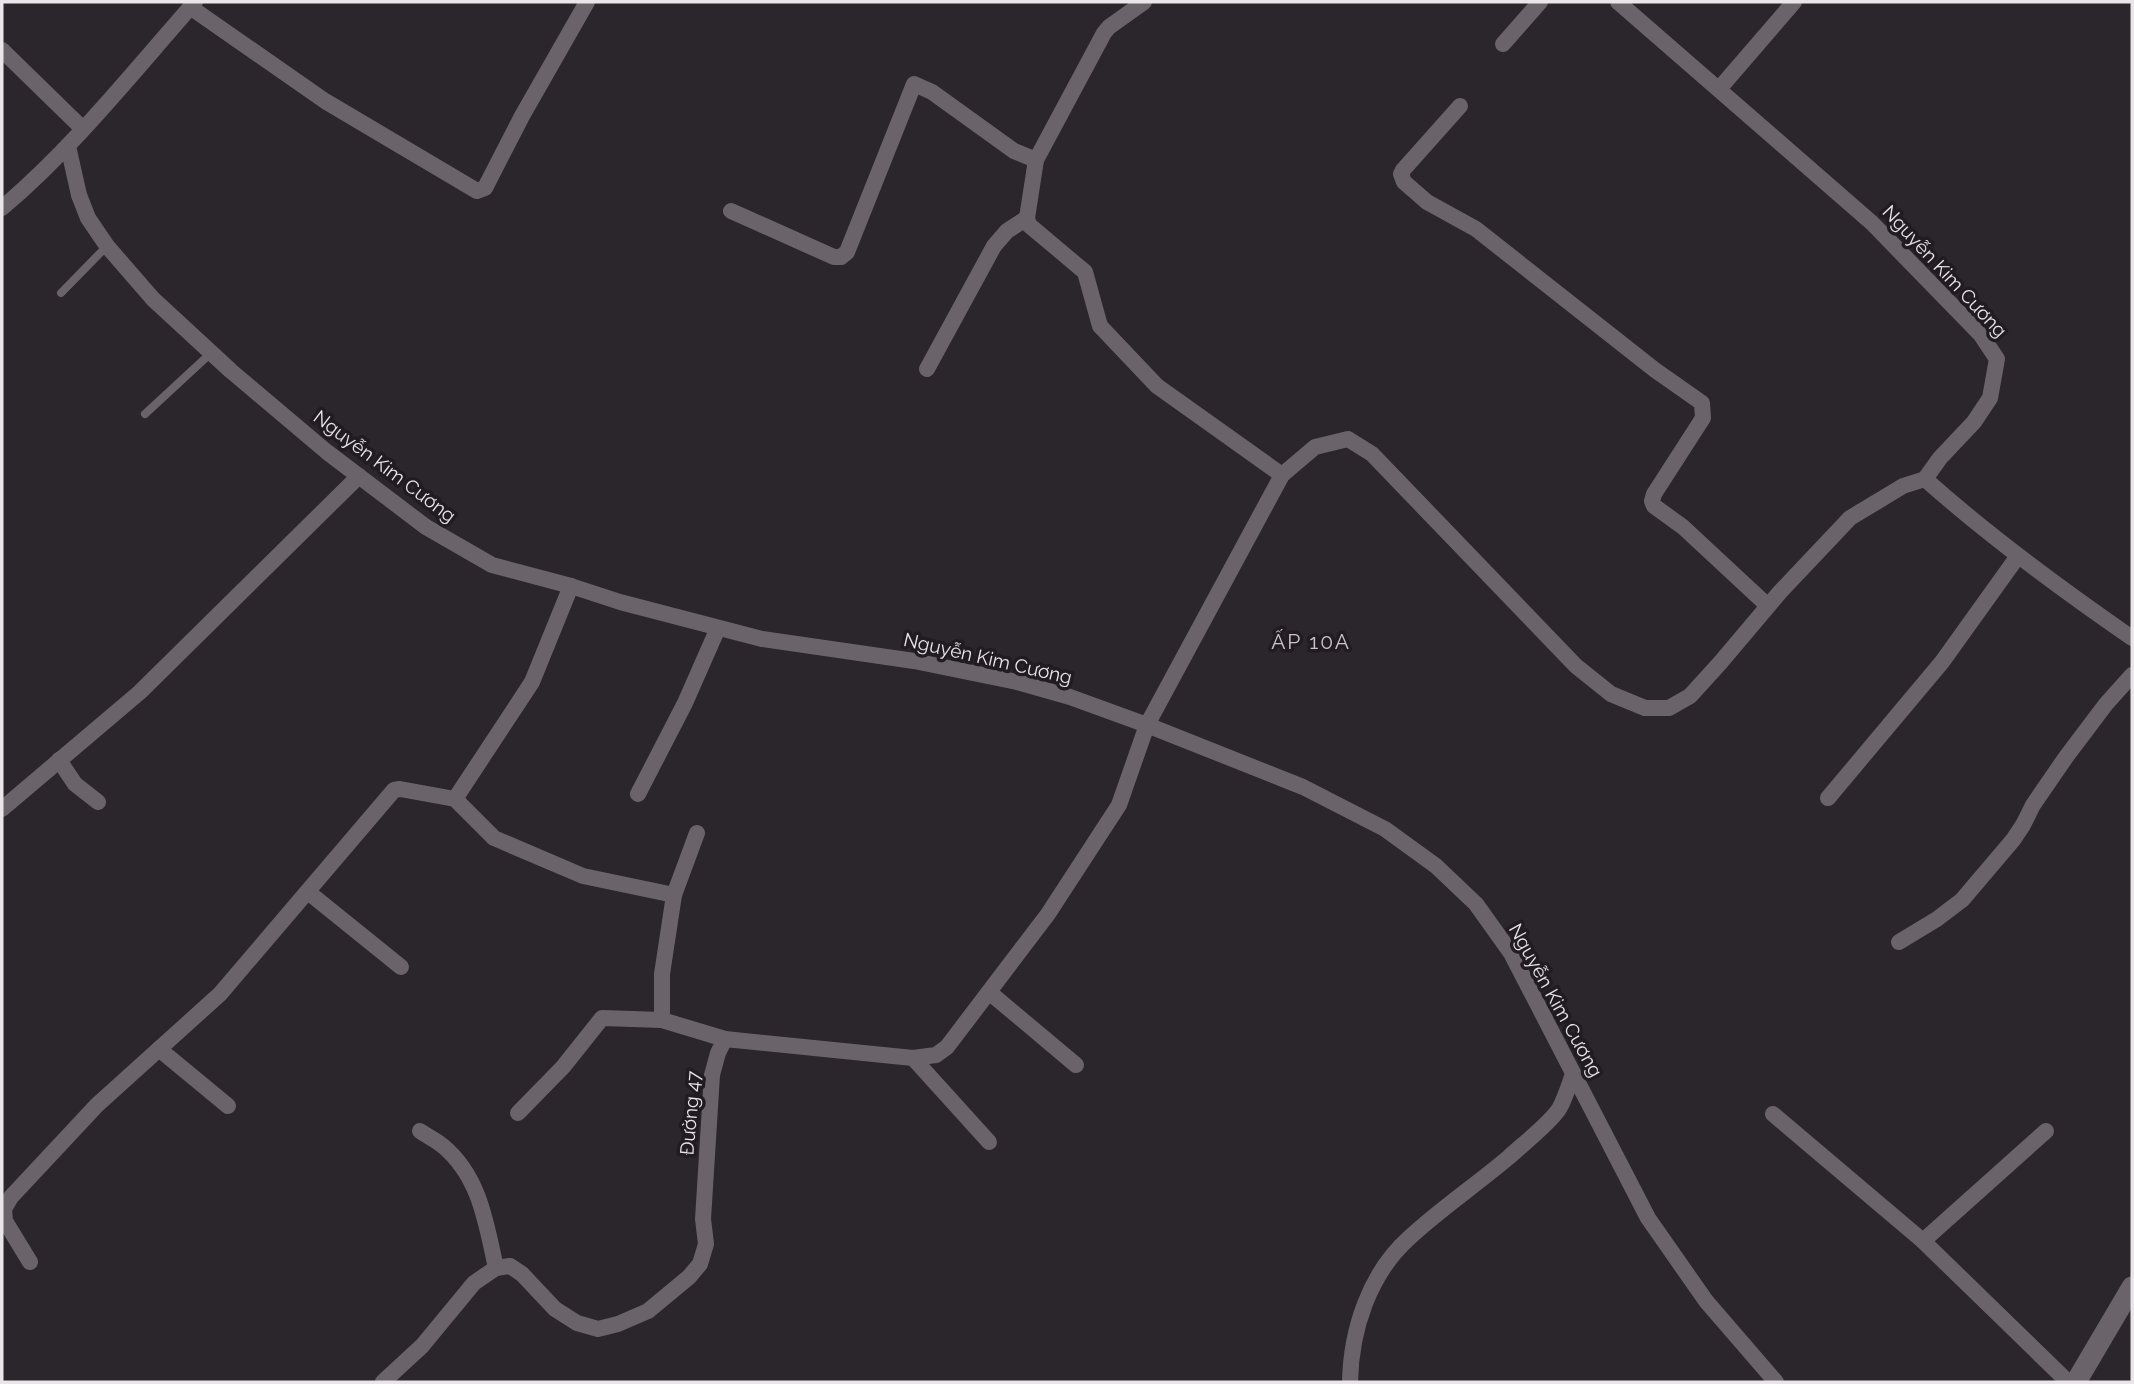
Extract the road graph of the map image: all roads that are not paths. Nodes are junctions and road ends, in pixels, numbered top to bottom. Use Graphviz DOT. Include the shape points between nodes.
graph roads {
  1 [pos="587,2"];
  2 [pos="1143,2"];
  3 [pos="1540,2"];
  4 [pos="1618,2"];
  5 [pos="1794,2"];
  6 [pos="193,4"];
  7 [pos="1503,44"];
  8 [pos="2,50"];
  9 [pos="1719,89"];
  10 [pos="1460,106"];
  11 [pos="83,129"];
  12 [pos="68,146"];
  13 [pos="1035,160"];
  14 [pos="2,208"];
  15 [pos="731,211"];
  16 [pos="1027,218"];
  17 [pos="107,246"];
  18 [pos="61,293"];
  19 [pos="211,353"];
  20 [pos="927,369"];
  21 [pos="145,414"];
  22 [pos="1282,475"];
  23 [pos="359,476"];
  24 [pos="1924,479"];
  25 [pos="2018,555"];
  26 [pos="571,586"];
  27 [pos="1768,606"];
  28 [pos="718,628"];
  29 [pos="2132,638"];
  30 [pos="2132,675"];
  31 [pos="1147,725"];
  32 [pos="59,760"];
  33 [pos="638,794"];
  34 [pos="1828,798"];
  35 [pos="455,799"];
  36 [pos="98,802"];
  37 [pos="2,809"];
  38 [pos="697,832"];
  39 [pos="308,892"];
  40 [pos="674,895"];
  41 [pos="1899,942"];
  42 [pos="401,967"];
  43 [pos="989,992"];
  44 [pos="662,1020"];
  45 [pos="725,1039"];
  46 [pos="159,1049"];
  47 [pos="913,1058"];
  48 [pos="1076,1065"];
  49 [pos="1573,1074"];
  50 [pos="228,1106"];
  51 [pos="517,1113"];
  52 [pos="1773,1114"];
  53 [pos="420,1131"];
  54 [pos="2046,1131"];
  55 [pos="989,1143"];
  56 [pos="1923,1241"];
  57 [pos="30,1262"];
  58 [pos="496,1268"];
  59 [pos="2130,1301"];
  60 [pos="383,1382"];
  61 [pos="1350,1382"];
  62 [pos="1776,1382"];
  63 [pos="2068,1382"];
  64 [pos="2076,1382"];
  1 -- 6 [label="street" via="482,191 326,100"];
  2 -- 13 [label="street" via="1104,33"];
  3 -- 7 [label="street"];
  4 -- 9 [label="street, Nguyễn Kim Cương"];
  5 -- 9 [label="street"];
  6 -- 11 [label="street"];
  8 -- 11 [label="street"];
  9 -- 24 [label="street, Nguyễn Kim Cương" via="1872,223 1981,335 1997,359 1990,398"];
  10 -- 27 [label="street" via="1403,170 1404,183 1427,202 1476,229 1644,363 1702,403 1703,418 1652,501"];
  11 -- 12 [label="street"];
  12 -- 14 [label="street"];
  12 -- 17 [label="street, Nguyễn Kim Cương" via="83,206"];
  13 -- 15 [label="street" via="1014,151 914,84 847,252 841,257"];
  13 -- 16 [label="street"];
  16 -- 20 [label="street" via="994,246"];
  16 -- 22 [label="street" via="1029,225 1085,272 1100,326 1157,386"];
  17 -- 18 [label="lane"];
  17 -- 19 [label="street, Nguyễn Kim Cương" via="153,299"];
  19 -- 21 [label="lane"];
  19 -- 23 [label="street, Nguyễn Kim Cương"];
  22 -- 27 [label="street" via="1315,447 1348,439 1372,454 1576,666 1611,694 1645,708 1669,708 1690,696"];
  22 -- 31 [label="street"];
  23 -- 26 [label="street, Nguyễn Kim Cương" via="426,527 492,565"];
  23 -- 32 [label="street" via="140,692"];
  24 -- 25 [label="street"];
  24 -- 27 [label="street" via="1903,486 1850,518"];
  25 -- 29 [label="street"];
  25 -- 34 [label="street" via="1942,662"];
  26 -- 28 [label="street, Nguyễn Kim Cương"];
  26 -- 35 [label="street" via="532,682"];
  28 -- 31 [label="street, Nguyễn Kim Cương" via="1017,682"];
  28 -- 33 [label="street"];
  30 -- 41 [label="street" via="2066,757 2013,840 1962,900"];
  31 -- 43 [label="street" via="1119,805 1048,915"];
  31 -- 49 [label="street, Nguyễn Kim Cương" via="1303,787 1385,829 1436,866 1476,904 1511,953"];
  32 -- 36 [label="street" via="75,784"];
  32 -- 37 [label="street"];
  35 -- 39 [label="street" via="394,790"];
  35 -- 40 [label="street" via="494,838 583,876"];
  38 -- 40 [label="street"];
  39 -- 42 [label="street"];
  39 -- 46 [label="street" via="220,994"];
  40 -- 44 [label="street" via="662,974"];
  43 -- 47 [label="street" via="947,1047 936,1055"];
  43 -- 48 [label="street"];
  44 -- 45 [label="street"];
  44 -- 51 [label="street" via="603,1018"];
  45 -- 47 [label="street"];
  45 -- 58 [label="street, Đường 47" via="712,1075 703,1219 706,1244 690,1277 648,1311 597,1329 577,1324 555,1309 510,1266"];
  46 -- 50 [label="street"];
  46 -- 57 [label="street" via="88,1115 11,1197 4,1209 5,1221"];
  47 -- 55 [label="street"];
  49 -- 61 [label="street" via="1559,1109 1408,1238 1385,1266 1359,1319"];
  49 -- 62 [label="street, Nguyễn Kim Cương" via="1648,1218 1706,1301"];
  52 -- 56 [label="street"];
  53 -- 58 [label="street" via="443,1146 468,1174 480,1198"];
  54 -- 56 [label="street"];
  56 -- 63 [label="street"];
  58 -- 60 [label="street" via="474,1283 422,1346"];
  59 -- 64 [label="main road"];
}
